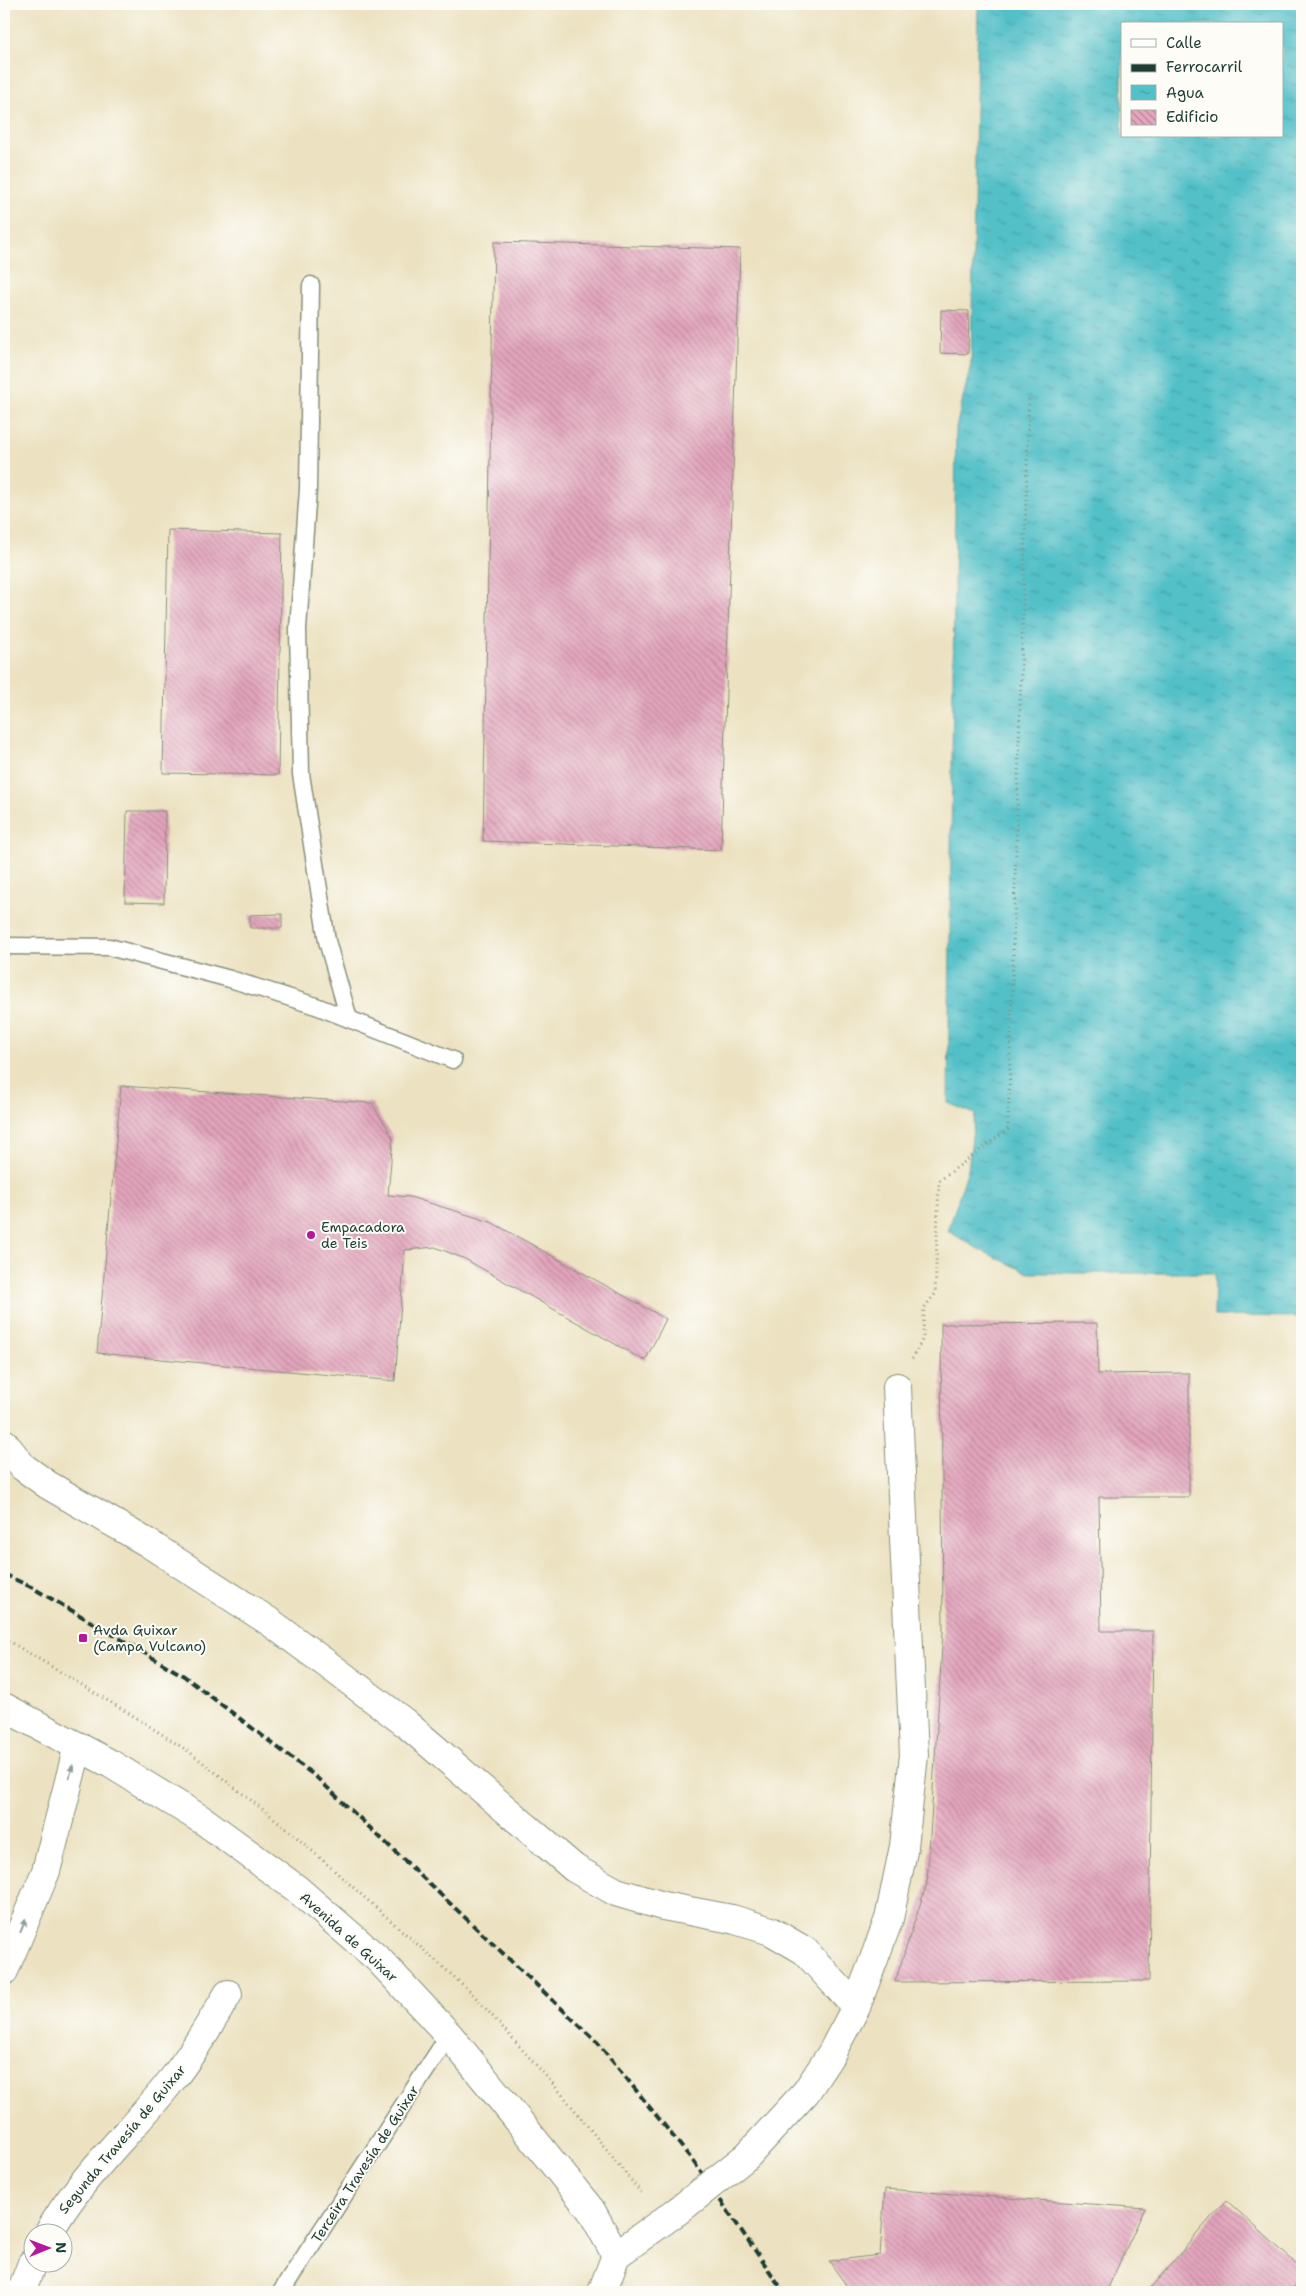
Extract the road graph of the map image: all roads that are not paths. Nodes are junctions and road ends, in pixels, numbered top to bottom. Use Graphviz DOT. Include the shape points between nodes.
graph roads {
  1 [pos="311,285"];
  2 [pos="4,946"];
  3 [pos="349,1019"];
  4 [pos="453,1060"];
  5 [pos="897,1387"];
  6 [pos="4,1443"];
  7 [pos="4,1707"];
  8 [pos="78,1746"];
  9 [pos="4,1971"];
  10 [pos="228,1994"];
  11 [pos="856,2007"];
  12 [pos="448,2035"];
  13 [pos="54,2224"];
  14 [pos="616,2255"];
  15 [pos="28,2274"];
  16 [pos="21,2292"];
  17 [pos="281,2292"];
  18 [pos="602,2292"];
  1 -- 3 [label="lane" via="308,489 298,629 301,774 327,941"];
  2 -- 3 [label="lane" via="109,947 230,979"];
  3 -- 4 [label="lane"];
  5 -- 11 [label="street" via="914,1755 904,1846 888,1919"];
  6 -- 11 [label="street" via="23,1467 48,1485 148,1543 270,1622 335,1670 404,1722 574,1868 616,1892 771,1931 805,1951"];
  7 -- 8 [label="street, Avenida de Guixar"];
  9 -- 8 [label="street, one-way" via="46,1871"];
  8 -- 12 [label="street, Avenida de Guixar" via="204,1821 297,1889 378,1960"];
  10 -- 13 [label="street, Segunda Travesía de Guixar" via="168,2086 86,2179"];
  11 -- 14 [label="street, bridge" via="806,2092 747,2156"];
  12 -- 14 [label="street, Avenida de Guixar" via="591,2210"];
  12 -- 17 [label="lane, Terceira Travesía de Guixar"];
  14 -- 18 [label="street"];
  15 -- 16 [label="street"];
}
